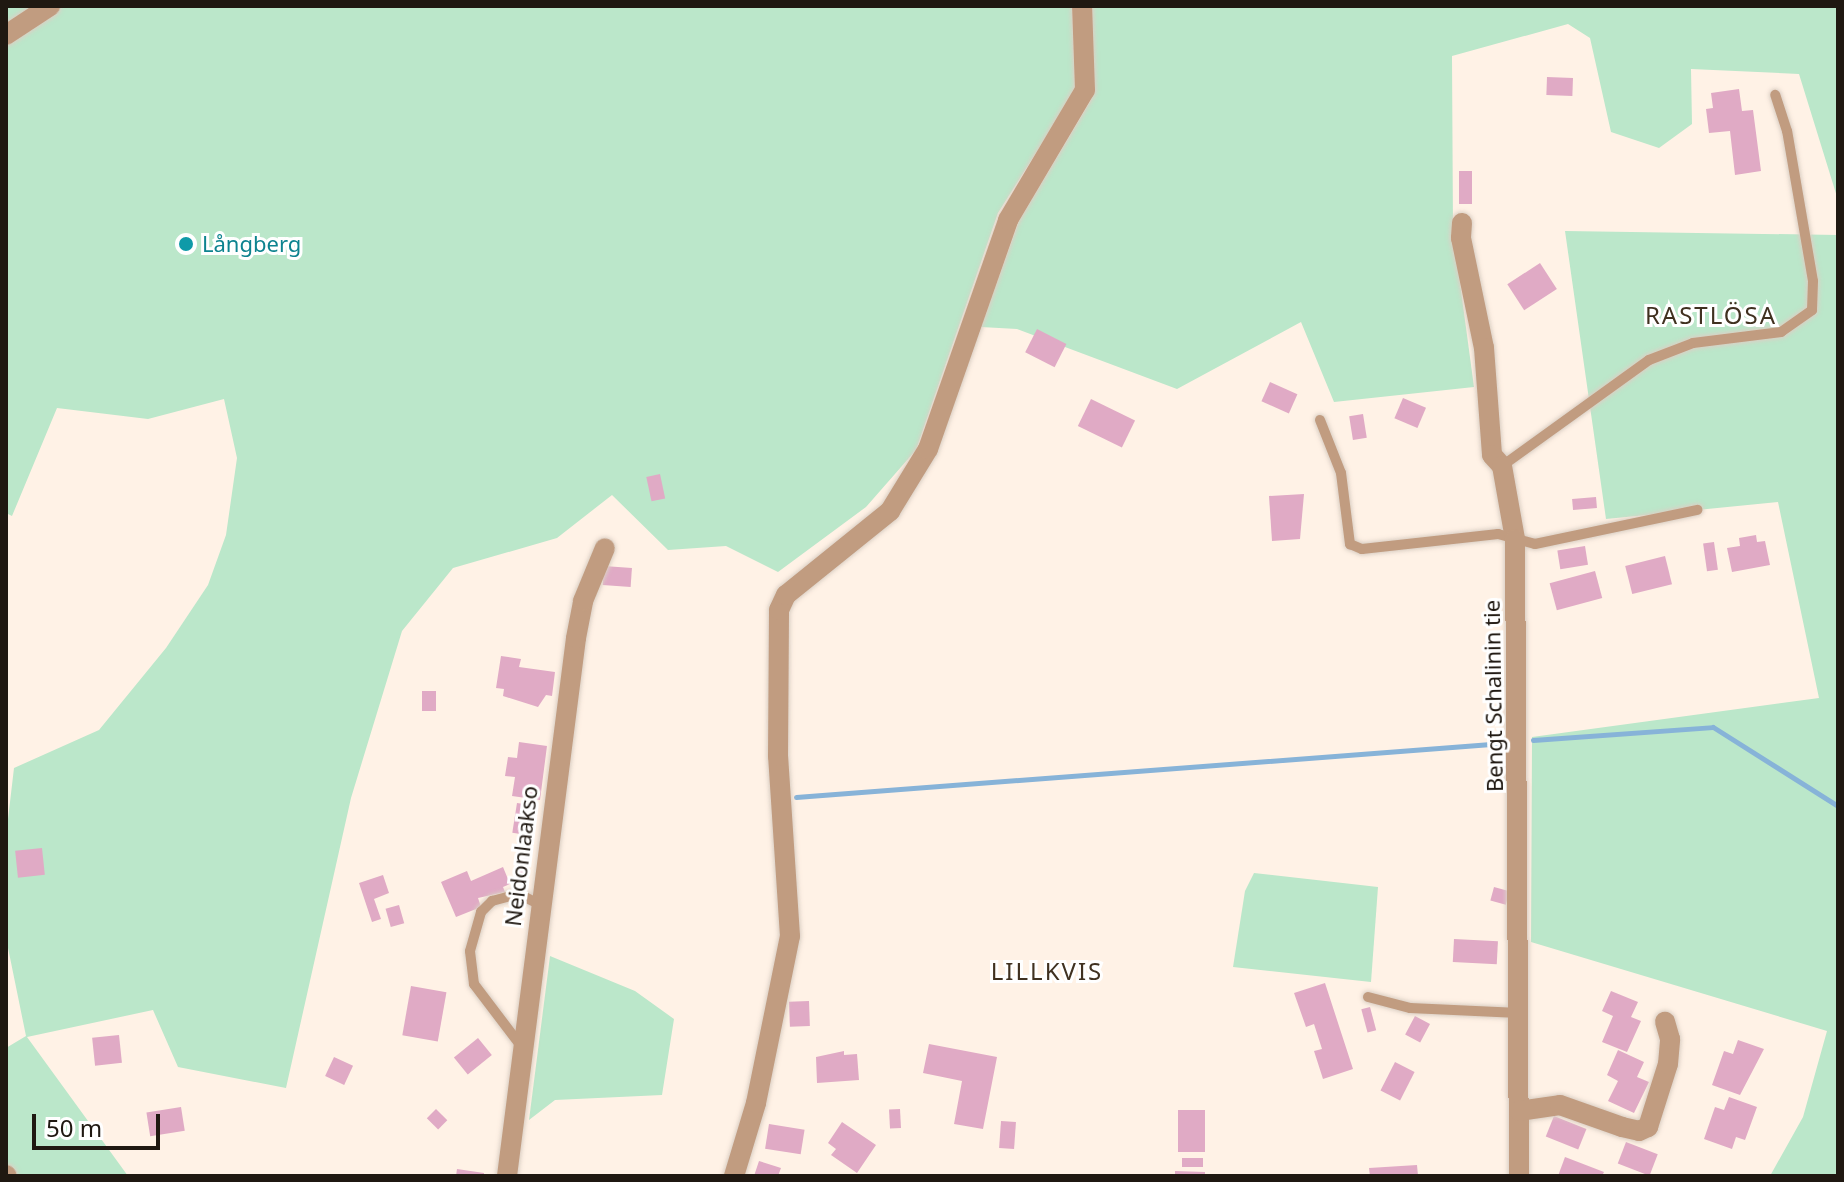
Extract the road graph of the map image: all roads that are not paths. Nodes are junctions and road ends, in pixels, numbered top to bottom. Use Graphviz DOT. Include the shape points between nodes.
graph roads {
  1 [pos="50,6"];
  2 [pos="1082,6"];
  3 [pos="6,35"];
  4 [pos="1775,95"];
  5 [pos="1462,223"];
  6 [pos="1320,420"];
  7 [pos="1502,466"];
  8 [pos="1697,510"];
  9 [pos="1515,539"];
  10 [pos="605,548"];
  11 [pos="539,904"];
  12 [pos="1368,997"];
  13 [pos="1521,1013"];
  14 [pos="1665,1022"];
  15 [pos="522,1047"];
  16 [pos="1519,1111"];
  17 [pos="507,1176"];
  18 [pos="734,1176"];
  19 [pos="1519,1176"];
  1 -- 3 [label="street"];
  2 -- 18 [label="street" via="1085,90 1008,220 928,449 890,511 786,595 779,610 778,756 790,936 756,1103"];
  4 -- 7 [label="lane" via="1787,131 1813,281 1812,310 1781,332 1693,343 1649,360"];
  5 -- 7 [label="street, Bengt Schalinin tie" via="1484,348 1492,455"];
  6 -- 9 [label="lane" via="1341,473 1350,544 1362,549 1498,534"];
  7 -- 9 [label="street, Bengt Schalinin tie"];
  8 -- 9 [label="lane" via="1535,544"];
  9 -- 13 [label="street, Bengt Schalinin tie"];
  10 -- 11 [label="street, Neidonlaakso" via="583,601"];
  11 -- 15 [label="street, Neidonlaakso"];
  11 -- 15 [label="lane" via="519,894 492,901 481,912 470,951 474,984"];
  12 -- 13 [label="lane" via="1410,1008"];
  13 -- 16 [label="street, Bengt Schalinin tie"];
  14 -- 16 [label="street" via="1668,1064 1648,1127 1622,1127 1560,1105"];
  15 -- 17 [label="street, Neidonlaakso"];
  16 -- 19 [label="street, Bengt Schalinin tie"];
}
